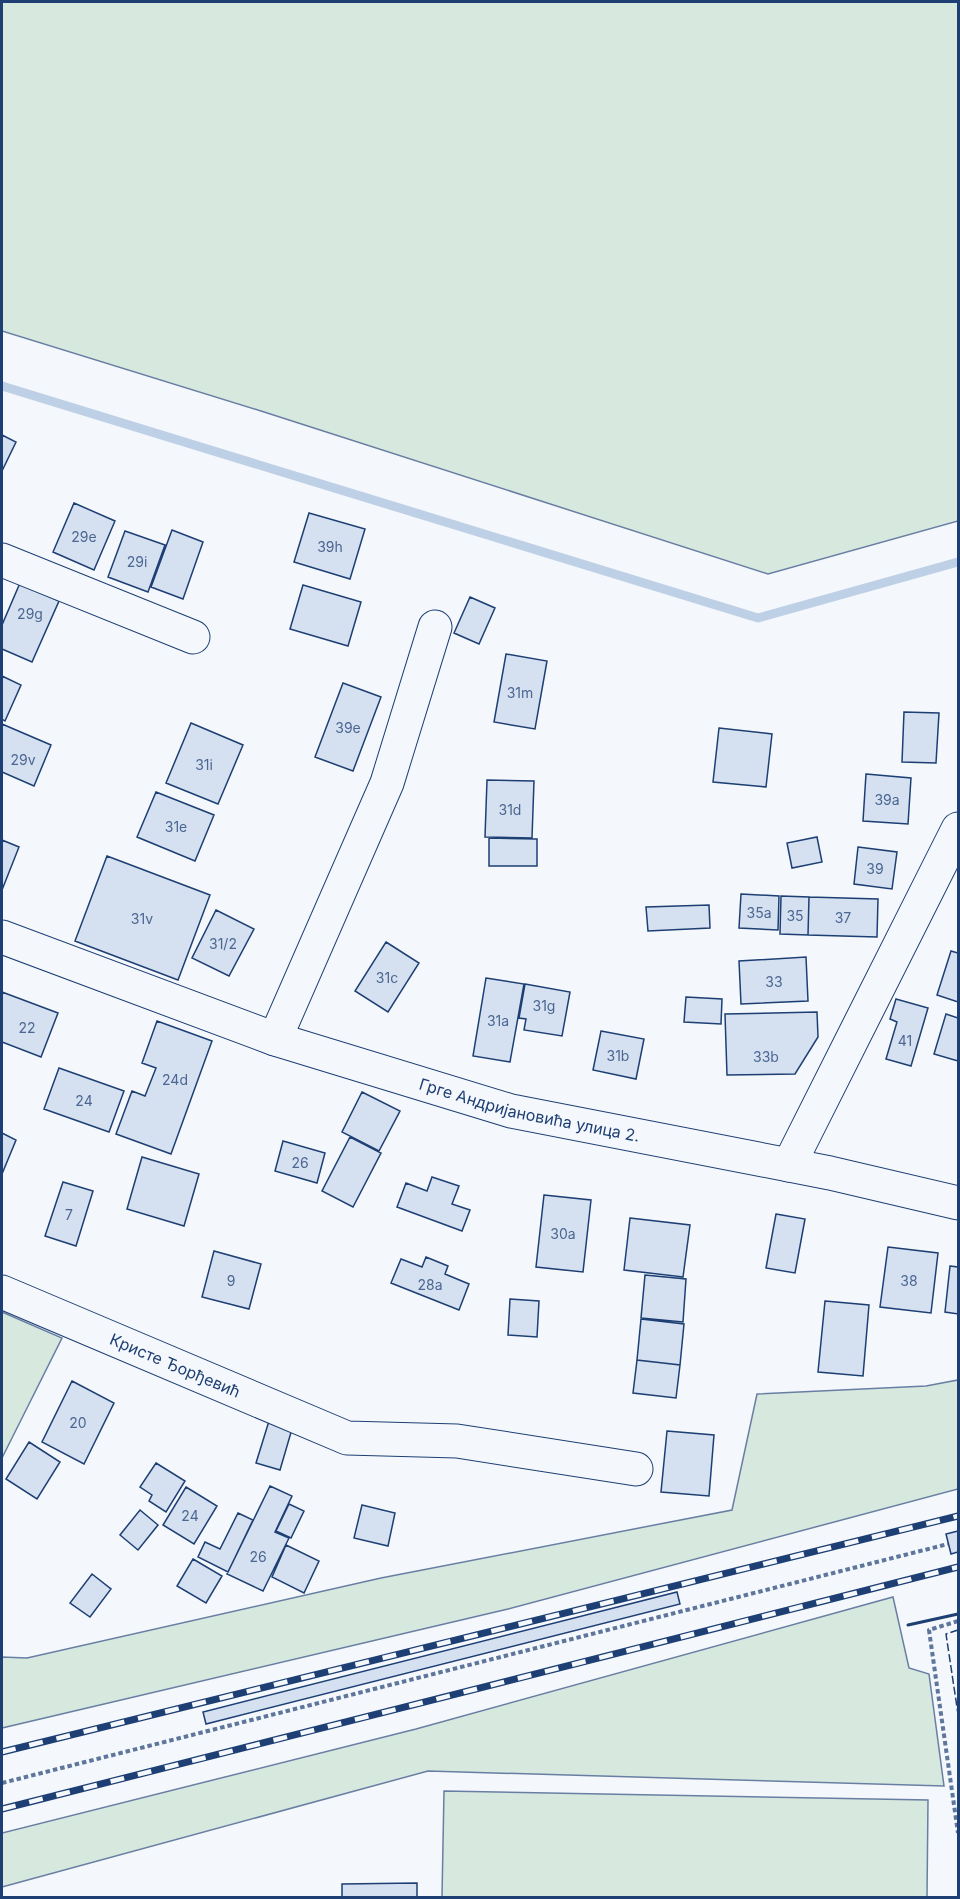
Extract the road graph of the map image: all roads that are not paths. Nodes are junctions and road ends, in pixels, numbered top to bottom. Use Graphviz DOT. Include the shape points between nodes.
graph roads {
  1 [pos="2,560"];
  2 [pos="435,627"];
  3 [pos="193,637"];
  4 [pos="958,829"];
  5 [pos="2,937"];
  6 [pos="275,1039"];
  7 [pos="789,1165"];
  8 [pos="958,1203"];
  9 [pos="2,1292"];
  10 [pos="636,1469"];
  1 -- 3 [label="street"];
  2 -- 6 [label="street" via="387,783"];
  4 -- 7 [label="street"];
  5 -- 6 [label="street, Грге Андријановића улица 2."];
  6 -- 7 [label="street, Грге Андријановића улица 2." via="511,1111"];
  7 -- 8 [label="street, Грге Андријановића улица 2."];
  9 -- 10 [label="street, Кристе Ђорђевић" via="347,1438 457,1441"];
}
